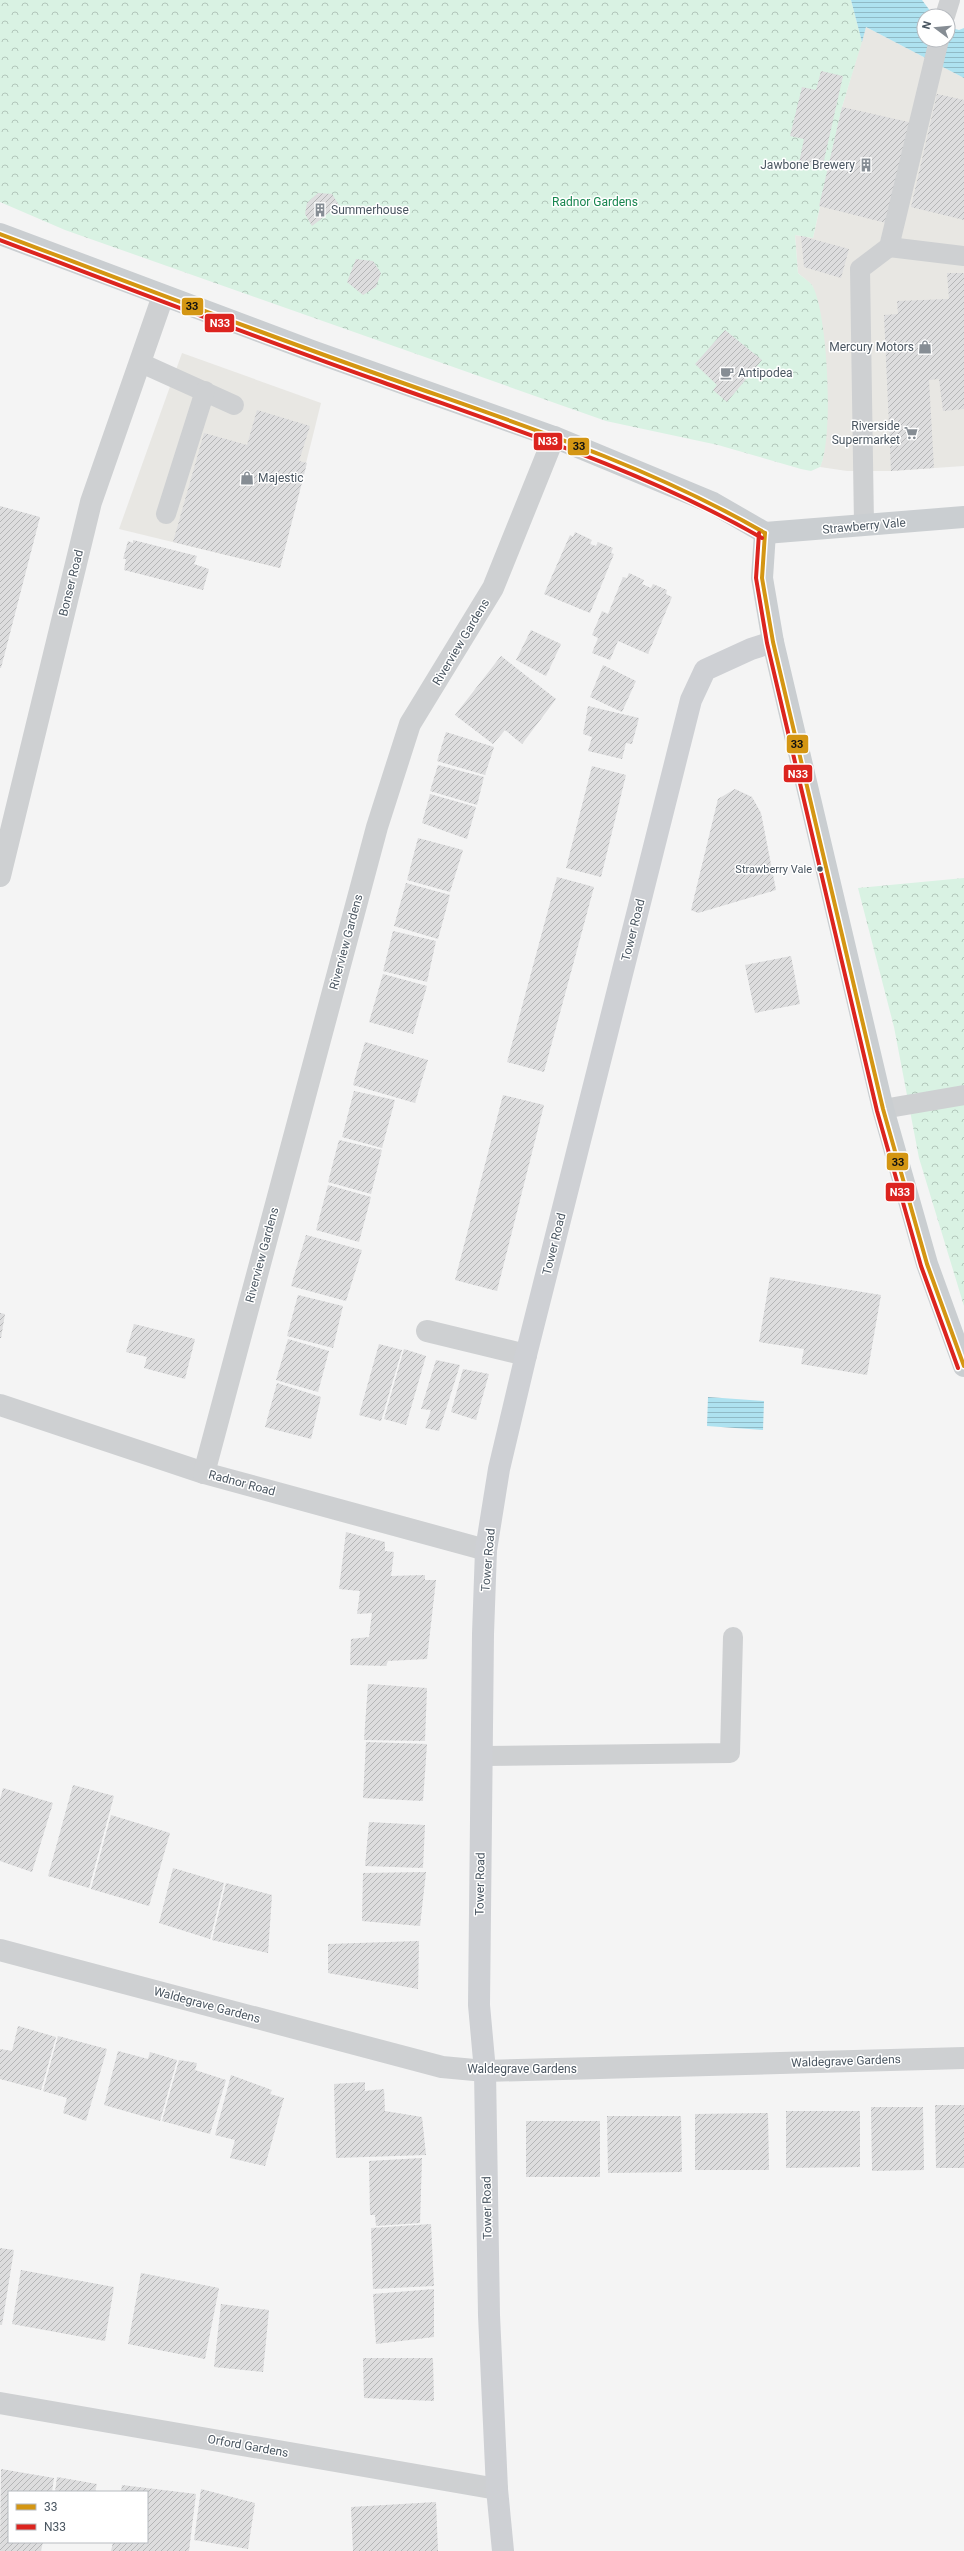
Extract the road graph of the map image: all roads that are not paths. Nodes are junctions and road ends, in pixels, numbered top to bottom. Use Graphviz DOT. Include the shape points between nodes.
graph roads {
  1 [pos="937,48"];
  2 [pos="0,234"];
  3 [pos="889,247"];
  4 [pos="964,256"];
  5 [pos="163,296"];
  6 [pos="141,363"];
  7 [pos="205,391"];
  8 [pos="234,405"];
  9 [pos="554,437"];
  10 [pos="166,514"];
  11 [pos="964,517"];
  12 [pos="864,524"];
  13 [pos="764,533"];
  14 [pos="773,642"];
  15 [pos="0,876"];
  16 [pos="964,1095"];
  17 [pos="883,1109"];
  18 [pos="427,1331"];
  19 [pos="526,1355"];
  20 [pos="964,1366"];
  21 [pos="0,1406"];
  22 [pos="204,1473"];
  23 [pos="486,1550"];
  24 [pos="733,1637"];
  25 [pos="482,1756"];
  26 [pos="0,1950"];
  27 [pos="964,2058"];
  28 [pos="485,2071"];
  29 [pos="0,2403"];
  30 [pos="497,2489"];
  31 [pos="503,2551"];
  1 -- 3 [label="lane"];
  2 -- 5 [label="main road"];
  3 -- 4 [label="lane"];
  3 -- 12 [label="lane" via="860,270"];
  5 -- 6 [label="street, Bonser Road"];
  5 -- 9 [label="main road"];
  6 -- 7 [label="lane"];
  6 -- 15 [label="street, Bonser Road" via="91,502"];
  7 -- 8 [label="lane"];
  7 -- 10 [label="lane"];
  9 -- 13 [label="main road" via="714,503"];
  9 -- 22 [label="street, Riverview Gardens" via="493,588 410,724 377,827"];
  11 -- 12 [label="main road, Strawberry Vale"];
  12 -- 13 [label="main road, Strawberry Vale" via="821,530"];
  13 -- 14 [label="main road" via="762,578"];
  14 -- 17 [label="main road"];
  14 -- 19 [label="street, Tower Road" via="705,670 691,700"];
  16 -- 17 [label="lane"];
  17 -- 20 [label="main road" via="926,1264"];
  18 -- 19 [label="street"];
  19 -- 23 [label="street, Tower Road" via="499,1469"];
  21 -- 22 [label="street, Radnor Road"];
  22 -- 23 [label="street, Radnor Road"];
  23 -- 25 [label="street, Tower Road"];
  24 -- 25 [label="lane" via="730,1754"];
  25 -- 28 [label="street, Tower Road" via="479,2005"];
  26 -- 28 [label="street, Waldegrave Gardens" via="442,2067"];
  27 -- 28 [label="street, Waldegrave Gardens"];
  28 -- 30 [label="street, Tower Road" via="489,2315"];
  29 -- 30 [label="street, Orford Gardens"];
  30 -- 31 [label="street, Tower Road"];
}
